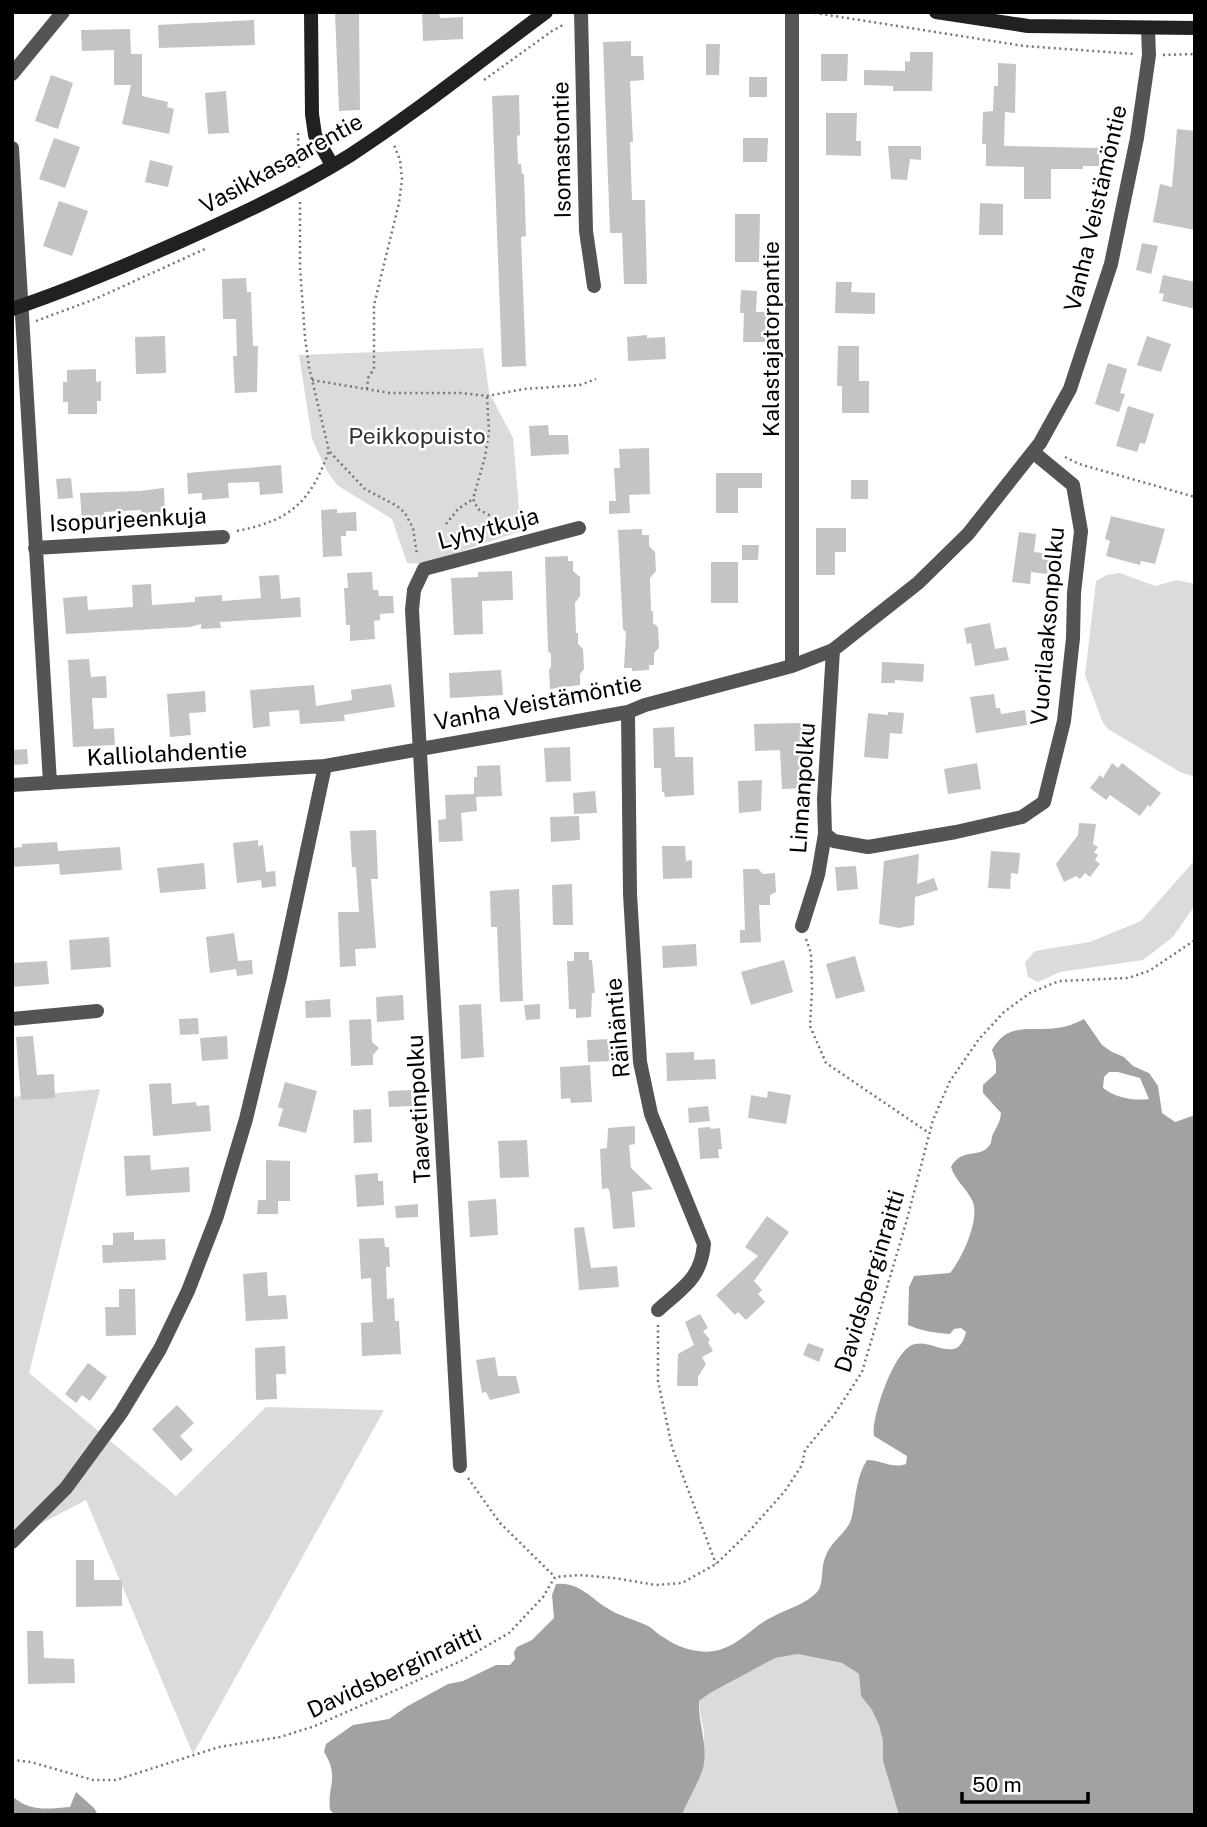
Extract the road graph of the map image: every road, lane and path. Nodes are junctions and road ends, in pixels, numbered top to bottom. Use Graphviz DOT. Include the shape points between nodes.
graph roads {
  1 [pos="63,12"];
  2 [pos="311,12"];
  3 [pos="546,12"];
  4 [pos="581,12"];
  5 [pos="792,12"];
  6 [pos="936,12"];
  7 [pos="1028,19"];
  8 [pos="1195,28"];
  9 [pos="1148,29"];
  10 [pos="12,74"];
  11 [pos="394,145"];
  12 [pos="12,148"];
  13 [pos="332,165"];
  14 [pos="300,200"];
  15 [pos="594,286"];
  16 [pos="17,307"];
  17 [pos="596,379"];
  18 [pos="312,380"];
  19 [pos="367,389"];
  20 [pos="487,396"];
  21 [pos="1036,448"];
  22 [pos="328,452"];
  23 [pos="1195,497"];
  24 [pos="473,499"];
  25 [pos="446,524"];
  26 [pos="579,528"];
  27 [pos="223,537"];
  28 [pos="533,540"];
  29 [pos="35,548"];
  30 [pos="425,569"];
  31 [pos="833,650"];
  32 [pos="792,666"];
  33 [pos="628,712"];
  34 [pos="421,749"];
  35 [pos="325,766"];
  36 [pos="50,783"];
  37 [pos="12,785"];
  38 [pos="825,834"];
  39 [pos="802,926"];
  40 [pos="1195,940"];
  41 [pos="97,1011"];
  42 [pos="12,1019"];
  43 [pos="929,1133"];
  44 [pos="658,1310"];
  45 [pos="460,1466"];
  46 [pos="12,1542"];
  47 [pos="716,1564"];
  48 [pos="555,1577"];
  49 [pos="12,1760"];
  1 -- 10 [label="street"];
  2 -- 13 [label="street" via="312,114 315,135"];
  3 -- 13 [label="street, Vasikkasaarentie" via="379,136"];
  4 -- 15 [label="street, Isomastontie" via="586,231"];
  5 -- 32 [label="street, Kalastajatorpantie"];
  6 -- 7 [label="street"];
  7 -- 9 [label="street"];
  8 -- 9 [label="street"];
  9 -- 21 [label="street, Vanha Veistämöntie" via="1149,55 1137,138 1111,264 1070,389"];
  11 -- 19 [label="path" via="400,160 401,191 374,305 374,369"];
  12 -- 16 [label="street"];
  13 -- 16 [label="street, Vasikkasaarentie" via="228,220"];
  14 -- 18 [label="path" via="300,267"];
  16 -- 29 [label="street"];
  17 -- 20 [label="path"];
  18 -- 19 [label="path"];
  18 -- 22 [label="path"];
  19 -- 20 [label="path"];
  20 -- 24 [label="path" via="489,431"];
  21 -- 23 [label="path"];
  21 -- 31 [label="street, Vanha Veistämöntie" via="968,534 918,583"];
  21 -- 38 [label="street, Vuorilaaksonpolku" via="1073,485 1081,531 1065,721 1044,802 1022,817 911,841 868,847 834,841"];
  22 -- 27 [label="path" via="312,488 285,516"];
  22 -- 30 [label="path" via="365,489 405,513 413,528 418,564"];
  24 -- 25 [label="path"];
  24 -- 28 [label="path" via="478,509"];
  26 -- 28 [label="street, Lyhytkuja"];
  27 -- 29 [label="street, Isopurjeenkuja"];
  28 -- 30 [label="street, Lyhytkuja"];
  29 -- 36 [label="street"];
  30 -- 34 [label="street, Lyhytkuja" via="414,590 412,610"];
  31 -- 32 [label="street, Vanha Veistämöntie"];
  31 -- 38 [label="street, Linnanpolku"];
  32 -- 33 [label="street, Vanha Veistämöntie"];
  33 -- 34 [label="street, Vanha Veistämöntie"];
  33 -- 44 [label="street, Räihäntie" via="630,894 640,1062 651,1114 704,1244 702,1263 692,1279"];
  34 -- 35 [label="street, Vanha Veistämöntie"];
  34 -- 45 [label="street, Taavetinpolku"];
  35 -- 36 [label="street, Kalliolahdentie"];
  35 -- 46 [label="street" via="246,1119 218,1216 188,1291 121,1413 66,1488"];
  36 -- 37 [label="street, Kalliolahdentie"];
  38 -- 39 [label="street, Linnanpolku"];
  39 -- 43 [label="path" via="811,953 810,1026 827,1063"];
  40 -- 43 [label="path, Davidsberginraitti" via="1149,971 1128,978 1059,981 1030,993 979,1039 950,1081"];
  41 -- 42 [label="street"];
  43 -- 47 [label="path, Davidsberginraitti" via="862,1372 805,1450 802,1465 785,1491"];
  44 -- 47 [label="path" via="658,1381 672,1447"];
  45 -- 48 [label="path" via="500,1523"];
  47 -- 48 [label="path, Davidsberginraitti" via="682,1583"];
  48 -- 49 [label="path, Davidsberginraitti" via="509,1633 461,1661 315,1726 219,1747 116,1780 93,1780"];
}
